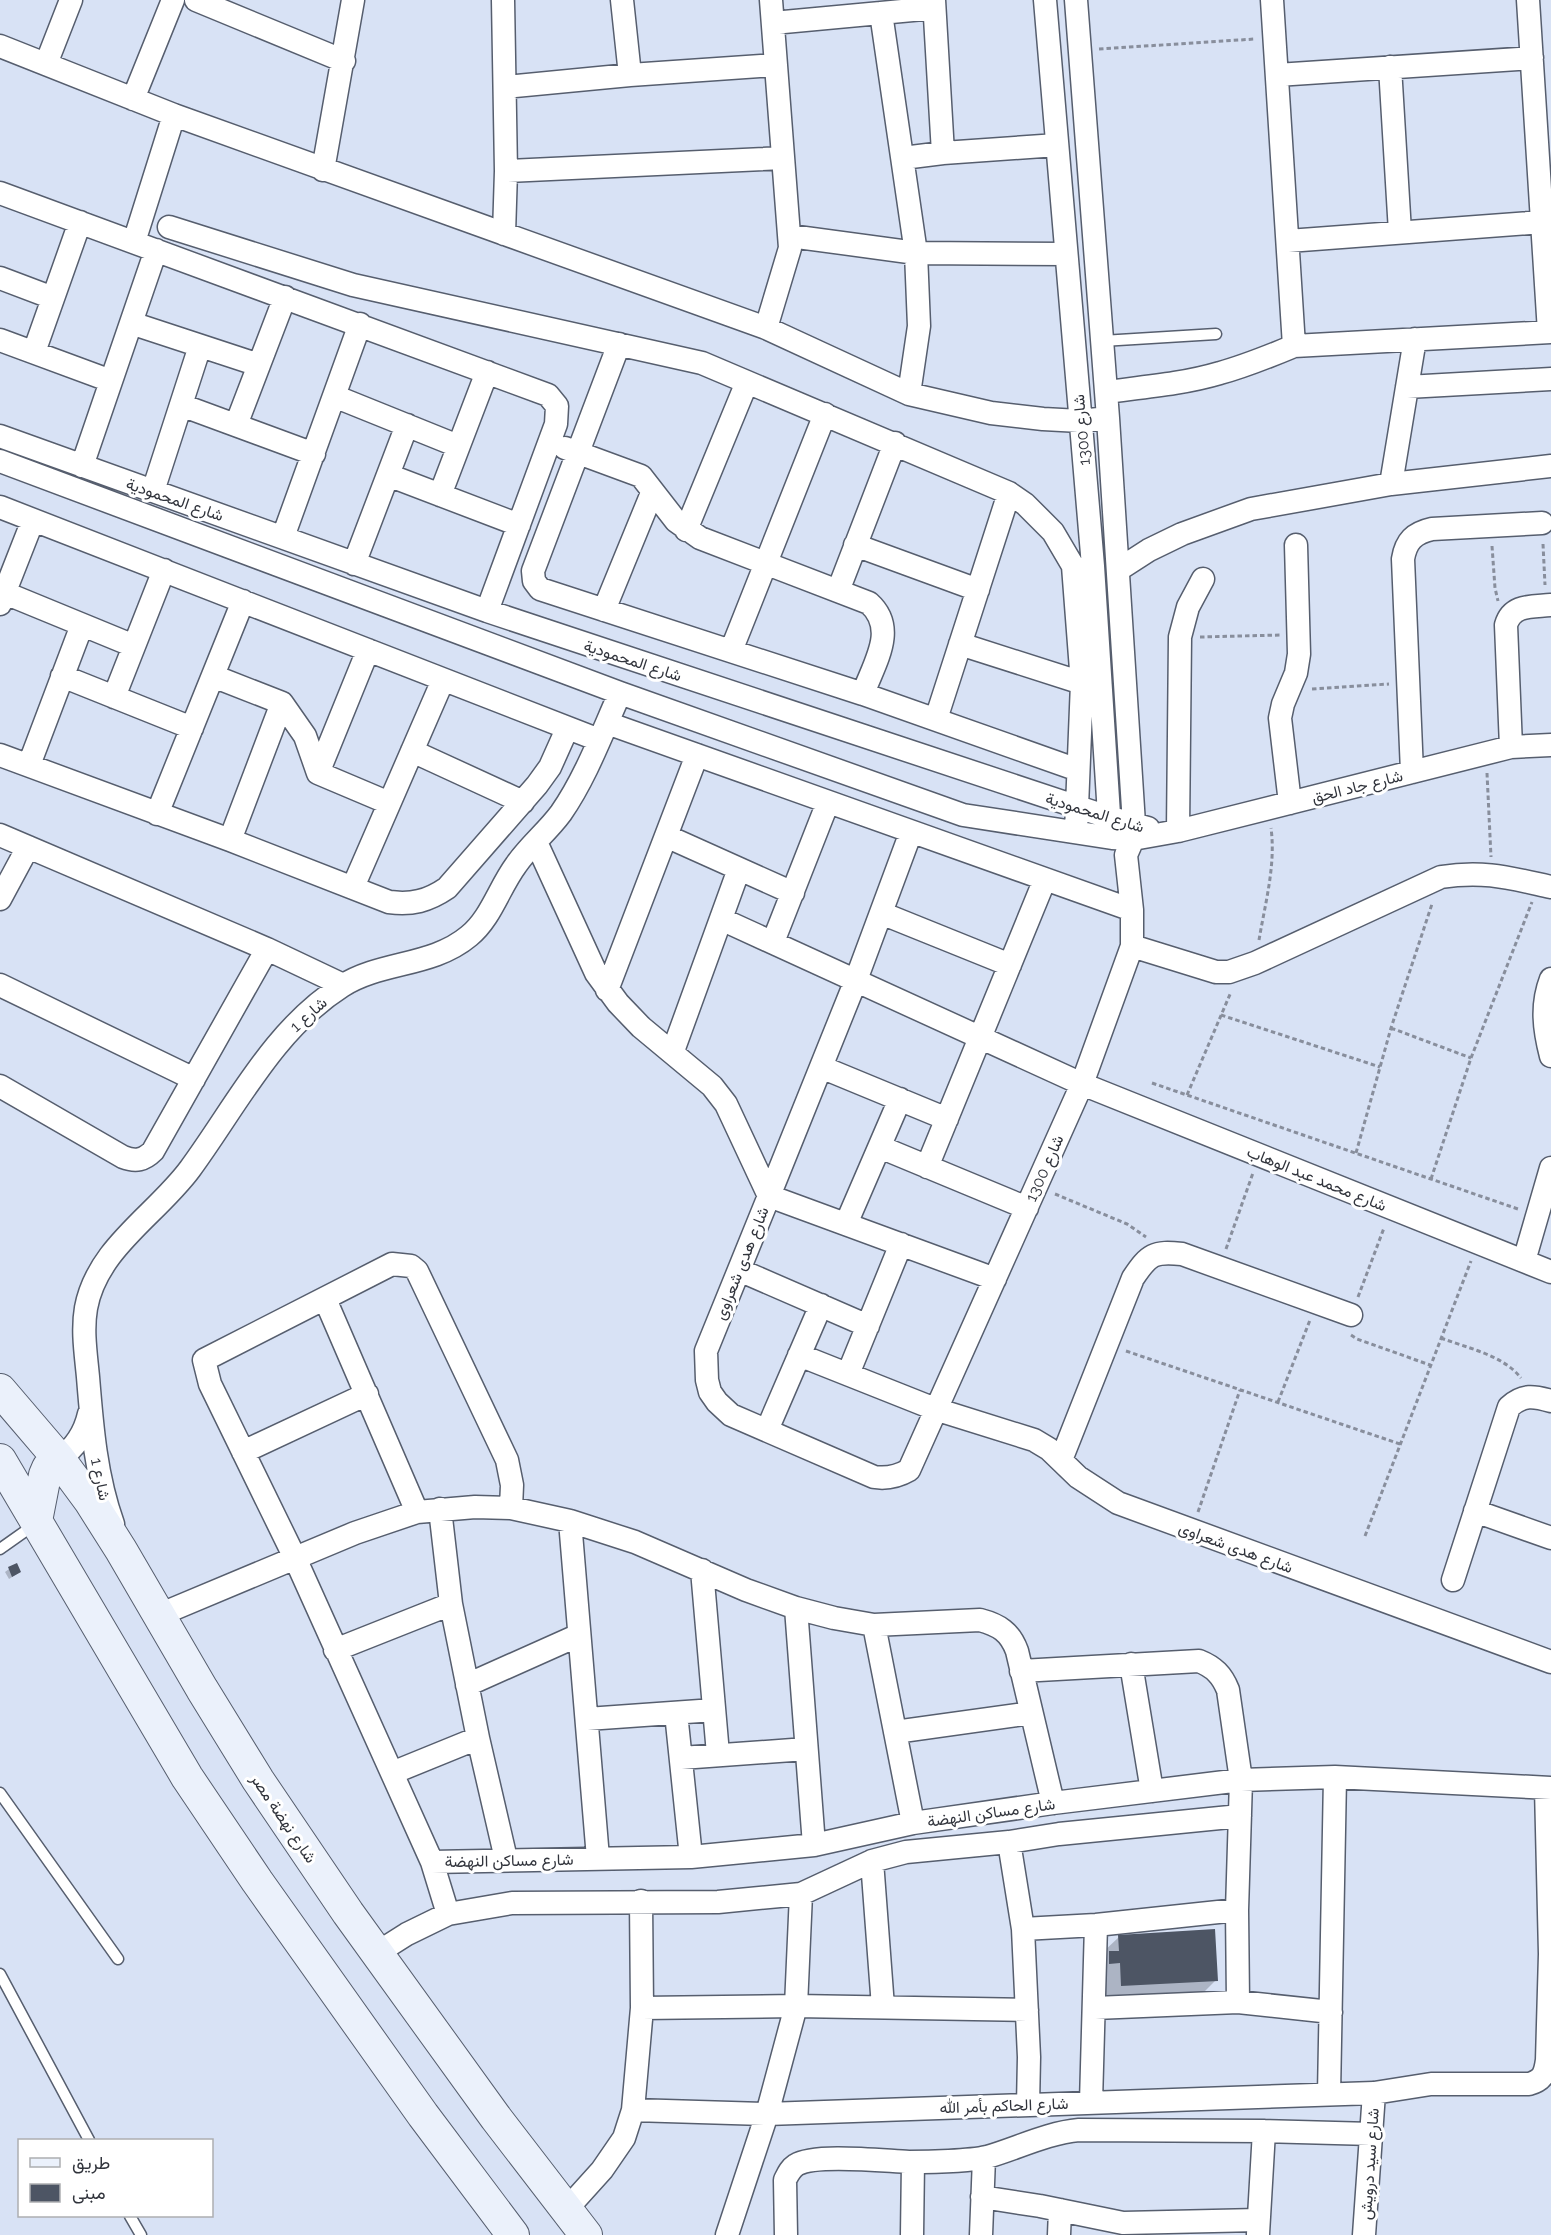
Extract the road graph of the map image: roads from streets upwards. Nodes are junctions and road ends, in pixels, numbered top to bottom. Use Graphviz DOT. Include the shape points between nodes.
graph roads {
  1 [pos="71,0"];
  2 [pos="173,0"];
  3 [pos="196,0"];
  4 [pos="353,0"];
  5 [pos="503,0"];
  6 [pos="622,0"];
  7 [pos="771,0"];
  8 [pos="1045,0"];
  9 [pos="1076,0"];
  10 [pos="1272,0"];
  11 [pos="1528,0"];
  12 [pos="934,4"];
  13 [pos="881,13"];
  14 [pos="773,23"];
  15 [pos="0,46"];
  16 [pos="1532,58"];
  17 [pos="344,61"];
  18 [pos="46,64"];
  19 [pos="776,65"];
  20 [pos="1390,67"];
  21 [pos="630,75"];
  22 [pos="1277,75"];
  23 [pos="506,87"];
  24 [pos="133,99"];
  25 [pos="1543,100"];
  26 [pos="174,115"];
  27 [pos="1056,145"];
  28 [pos="943,153"];
  29 [pos="783,158"];
  30 [pos="903,158"];
  31 [pos="323,170"];
  32 [pos="506,171"];
  33 [pos="1546,185"];
  34 [pos="0,193"];
  35 [pos="80,222"];
  36 [pos="1542,222"];
  37 [pos="169,226"];
  38 [pos="1401,232"];
  39 [pos="504,234"];
  40 [pos="790,236"];
  41 [pos="1288,241"];
  42 [pos="134,242"];
  43 [pos="156,250"];
  44 [pos="916,253"];
  45 [pos="1066,254"];
  46 [pos="1,282"];
  47 [pos="285,297"];
  48 [pos="53,298"];
  49 [pos="131,323"];
  50 [pos="360,324"];
  51 [pos="766,328"];
  52 [pos="1550,332"];
  53 [pos="1415,339"];
  54 [pos="0,340"];
  55 [pos="619,344"];
  56 [pos="200,346"];
  57 [pos="1294,346"];
  58 [pos="34,352"];
  59 [pos="259,365"];
  60 [pos="487,372"];
  61 [pos="1551,379"];
  62 [pos="111,381"];
  63 [pos="747,382"];
  64 [pos="1407,387"];
  65 [pos="1106,392"];
  66 [pos="909,394"];
  67 [pos="334,396"];
  68 [pos="181,405"];
  69 [pos="825,414"];
  70 [pos="1108,418"];
  71 [pos="1080,421"];
  72 [pos="407,425"];
  73 [pos="236,426"];
  74 [pos="0,436"];
  75 [pos="550,442"];
  76 [pos="895,443"];
  77 [pos="458,446"];
  78 [pos="578,453"];
  79 [pos="314,454"];
  80 [pos="0,461"];
  81 [pos="82,466"];
  82 [pos="1551,466"];
  83 [pos="388,475"];
  84 [pos="1391,484"];
  85 [pos="153,491"];
  86 [pos="652,493"];
  87 [pos="1009,493"];
  88 [pos="440,495"];
  89 [pos="0,507"];
  90 [pos="33,520"];
  91 [pos="1542,523"];
  92 [pos="519,525"];
  93 [pos="686,530"];
  94 [pos="283,537"];
  95 [pos="1296,544"];
  96 [pos="855,545"];
  97 [pos="765,563"];
  98 [pos="354,564"];
  99 [pos="164,570"];
  100 [pos="1118,570"];
  101 [pos="1203,579"];
  102 [pos="978,590"];
  103 [pos="838,591"];
  104 [pos="448,597"];
  105 [pos="2,598"];
  106 [pos="243,600"];
  107 [pos="1549,605"];
  108 [pos="604,610"];
  109 [pos="487,611"];
  110 [pos="82,625"];
  111 [pos="440,626"];
  112 [pos="960,644"];
  113 [pos="134,646"];
  114 [pos="368,650"];
  115 [pos="731,651"];
  116 [pos="62,676"];
  117 [pos="213,676"];
  118 [pos="443,680"];
  119 [pos="1082,682"];
  120 [pos="620,693"];
  121 [pos="863,694"];
  122 [pos="114,697"];
  123 [pos="282,703"];
  124 [pos="936,719"];
  125 [pos="192,729"];
  126 [pos="567,729"];
  127 [pos="603,732"];
  128 [pos="1551,745"];
  129 [pos="1511,747"];
  130 [pos="412,751"];
  131 [pos="0,755"];
  132 [pos="697,755"];
  133 [pos="29,765"];
  134 [pos="1078,770"];
  135 [pos="1412,772"];
  136 [pos="318,774"];
  137 [pos="523,802"];
  138 [pos="828,802"];
  139 [pos="390,803"];
  140 [pos="1290,803"];
  141 [pos="1077,806"];
  142 [pos="157,814"];
  143 [pos="911,832"];
  144 [pos="1076,832"];
  145 [pos="1171,832"];
  146 [pos="0,835"];
  147 [pos="1123,835"];
  148 [pos="666,836"];
  149 [pos="230,840"];
  150 [pos="536,842"];
  151 [pos="28,847"];
  152 [pos="740,869"];
  153 [pos="1045,879"];
  154 [pos="1545,886"];
  155 [pos="353,887"];
  156 [pos="793,893"];
  157 [pos="0,898"];
  158 [pos="1132,910"];
  159 [pos="881,913"];
  160 [pos="721,919"];
  161 [pos="773,942"];
  162 [pos="1132,946"];
  163 [pos="267,950"];
  164 [pos="1010,965"];
  165 [pos="1551,979"];
  166 [pos="856,980"];
  167 [pos="343,985"];
  168 [pos="0,986"];
  169 [pos="607,990"];
  170 [pos="980,1037"];
  171 [pos="673,1051"];
  172 [pos="1551,1056"];
  173 [pos="821,1067"];
  174 [pos="194,1079"];
  175 [pos="1082,1083"];
  176 [pos="0,1086"];
  177 [pos="900,1100"];
  178 [pos="947,1119"];
  179 [pos="880,1147"];
  180 [pos="927,1167"];
  181 [pos="1551,1168"];
  182 [pos="769,1196"];
  183 [pos="1027,1208"];
  184 [pos="846,1224"];
  185 [pos="901,1244"];
  186 [pos="1524,1261"];
  187 [pos="739,1270"];
  188 [pos="1551,1272"];
  189 [pos="995,1279"];
  190 [pos="325,1299"];
  191 [pos="821,1305"];
  192 [pos="1351,1315"];
  193 [pos="868,1326"];
  194 [pos="799,1355"];
  195 [pos="848,1374"];
  196 [pos="0,1390"];
  197 [pos="367,1394"];
  198 [pos="1551,1401"];
  199 [pos="90,1406"];
  200 [pos="935,1409"];
  201 [pos="766,1430"];
  202 [pos="243,1452"];
  203 [pos="59,1459"];
  204 [pos="0,1460"];
  205 [pos="1061,1460"];
  206 [pos="909,1470"];
  207 [pos="511,1508"];
  208 [pos="440,1509"];
  209 [pos="1475,1511"];
  210 [pos="417,1512"];
  211 [pos="36,1521"];
  212 [pos="570,1521"];
  213 [pos="1551,1538"];
  214 [pos="122,1550"];
  215 [pos="295,1558"];
  216 [pos="702,1570"];
  217 [pos="1453,1580"];
  218 [pos="451,1604"];
  219 [pos="796,1608"];
  220 [pos="159,1615"];
  221 [pos="874,1625"];
  222 [pos="579,1635"];
  223 [pos="335,1650"];
  224 [pos="1551,1662"];
  225 [pos="1131,1664"];
  226 [pos="1021,1671"];
  227 [pos="467,1685"];
  228 [pos="714,1710"];
  229 [pos="676,1713"];
  230 [pos="1031,1713"];
  231 [pos="587,1719"];
  232 [pos="895,1732"];
  233 [pos="477,1738"];
  234 [pos="806,1749"];
  235 [pos="718,1754"];
  236 [pos="681,1758"];
  237 [pos="392,1773"];
  238 [pos="1335,1777"];
  239 [pos="1241,1780"];
  240 [pos="1549,1788"];
  241 [pos="1152,1791"];
  242 [pos="1053,1803"];
  243 [pos="1240,1816"];
  244 [pos="913,1823"];
  245 [pos="1009,1842"];
  246 [pos="813,1845"];
  247 [pos="691,1857"];
  248 [pos="598,1858"];
  249 [pos="506,1859"];
  250 [pos="872,1861"];
  251 [pos="432,1862"];
  252 [pos="801,1894"];
  253 [pos="641,1901"];
  254 [pos="1237,1910"];
  255 [pos="448,1914"];
  256 [pos="1096,1925"];
  257 [pos="1023,1929"];
  258 [pos="377,1953"];
  259 [pos="1550,1954"];
  260 [pos="1238,2002"];
  261 [pos="796,2006"];
  262 [pos="883,2007"];
  263 [pos="642,2008"];
  264 [pos="1095,2008"];
  265 [pos="1027,2010"];
  266 [pos="1331,2012"];
  267 [pos="1374,2093"];
  268 [pos="1329,2094"];
  269 [pos="1091,2102"];
  270 [pos="1028,2105"];
  271 [pos="633,2110"];
  272 [pos="767,2114"];
  273 [pos="1264,2131"];
  274 [pos="1372,2134"];
  275 [pos="984,2157"];
  276 [pos="913,2162"];
  277 [pos="982,2196"];
  278 [pos="1060,2210"];
  279 [pos="566,2211"];
  280 [pos="1258,2227"];
  281 [pos="1123,2229"];
  282 [pos="513,2235"];
  283 [pos="586,2235"];
  284 [pos="728,2235"];
  285 [pos="786,2235"];
  286 [pos="912,2235"];
  287 [pos="981,2235"];
  288 [pos="1059,2235"];
  289 [pos="1364,2235"];
  1 -- 18 [label="street"];
  2 -- 24 [label="street"];
  3 -- 17 [label="street"];
  4 -- 17 [label="street"];
  5 -- 23 [label="street"];
  6 -- 21 [label="street"];
  7 -- 14 [label="street"];
  8 -- 27 [label="street, شارع 1300"];
  9 -- 65 [label="street, شارع 1300"];
  10 -- 22 [label="street"];
  11 -- 16 [label="street"];
  12 -- 13 [label="street"];
  12 -- 28 [label="street"];
  13 -- 14 [label="street"];
  13 -- 30 [label="street"];
  14 -- 19 [label="street"];
  15 -- 18 [label="street"];
  16 -- 20 [label="street"];
  16 -- 25 [label="street"];
  17 -- 31 [label="street"];
  18 -- 24 [label="street"];
  19 -- 21 [label="street"];
  19 -- 29 [label="street"];
  20 -- 22 [label="street"];
  20 -- 38 [label="street"];
  21 -- 23 [label="street"];
  22 -- 41 [label="street"];
  23 -- 32 [label="street"];
  24 -- 26 [label="street"];
  25 -- 33 [label="street"];
  26 -- 31 [label="street"];
  26 -- 42 [label="street"];
  27 -- 28 [label="street"];
  27 -- 45 [label="street, شارع 1300"];
  28 -- 30 [label="street"];
  29 -- 32 [label="street"];
  29 -- 40 [label="street"];
  30 -- 44 [label="street"];
  31 -- 39 [label="street"];
  32 -- 39 [label="street"];
  33 -- 36 [label="street"];
  34 -- 35 [label="street"];
  35 -- 42 [label="street"];
  35 -- 48 [label="street"];
  36 -- 38 [label="street"];
  36 -- 52 [label="street"];
  37 -- 55 [label="street" via="353,285"];
  38 -- 41 [label="street"];
  39 -- 51 [label="street"];
  40 -- 44 [label="street"];
  40 -- 51 [label="street" via="790,248"];
  41 -- 57 [label="street"];
  42 -- 43 [label="street"];
  43 -- 47 [label="street"];
  43 -- 49 [label="street"];
  44 -- 45 [label="street"];
  44 -- 66 [label="street" via="919,326"];
  45 -- 71 [label="street, شارع 1300"];
  46 -- 48 [label="street"];
  47 -- 50 [label="street"];
  47 -- 59 [label="street"];
  48 -- 58 [label="street"];
  49 -- 56 [label="street"];
  49 -- 62 [label="street"];
  50 -- 60 [label="street"];
  50 -- 67 [label="street"];
  51 -- 66 [label="street"];
  52 -- 53 [label="street"];
  53 -- 57 [label="street"];
  53 -- 64 [label="street"];
  54 -- 58 [label="street"];
  55 -- 63 [label="street" via="702,363"];
  55 -- 78 [label="street"];
  56 -- 59 [label="street"];
  56 -- 68 [label="street"];
  57 -- 65 [label="street" via="1219,374"];
  58 -- 62 [label="street"];
  59 -- 73 [label="street"];
  60 -- 75 [label="street" via="553,398 558,412"];
  60 -- 77 [label="street"];
  61 -- 64 [label="street"];
  62 -- 81 [label="street"];
  63 -- 69 [label="street"];
  63 -- 93 [label="street"];
  64 -- 84 [label="street"];
  65 -- 70 [label="street, شارع 1300"];
  66 -- 71 [label="street" via="991,412"];
  67 -- 72 [label="street"];
  67 -- 79 [label="street"];
  68 -- 73 [label="street"];
  68 -- 85 [label="street"];
  69 -- 76 [label="street"];
  69 -- 97 [label="street"];
  70 -- 71 [label="street"];
  70 -- 100 [label="street, شارع 1300"];
  71 -- 147 [label="street, شارع 1300"];
  72 -- 77 [label="street"];
  72 -- 83 [label="street"];
  73 -- 79 [label="street"];
  74 -- 81 [label="street, شارع المحمودية"];
  75 -- 78 [label="street"];
  75 -- 92 [label="street"];
  76 -- 87 [label="street"];
  76 -- 96 [label="street"];
  77 -- 88 [label="street"];
  78 -- 86 [label="street" via="641,476"];
  78 -- 108 [label="street" via="533,576 540,589"];
  79 -- 94 [label="street"];
  80 -- 111 [label="street, شارع المحمودية"];
  81 -- 85 [label="street, شارع المحمودية"];
  82 -- 84 [label="street"];
  83 -- 88 [label="street"];
  83 -- 98 [label="street"];
  84 -- 100 [label="street" via="1251,509 1216,520 1149,550"];
  85 -- 94 [label="street, شارع المحمودية"];
  86 -- 93 [label="street"];
  86 -- 108 [label="street"];
  87 -- 102 [label="street"];
  87 -- 119 [label="street" via="1053,532 1073,566"];
  88 -- 92 [label="street"];
  89 -- 90 [label="street"];
  90 -- 99 [label="street"];
  90 -- 105 [label="street"];
  91 -- 135 [label="street" via="1421,532 1405,548"];
  92 -- 109 [label="street"];
  93 -- 97 [label="street"];
  94 -- 98 [label="street, شارع المحمودية"];
  95 -- 140 [label="street" via="1299,654 1280,718"];
  96 -- 102 [label="street"];
  96 -- 103 [label="street"];
  97 -- 103 [label="street"];
  97 -- 115 [label="street"];
  98 -- 104 [label="street, شارع المحمودية"];
  99 -- 106 [label="street"];
  99 -- 113 [label="street"];
  100 -- 147 [label="street, شارع 1300"];
  101 -- 145 [label="street" via="1188,607 1180,637"];
  102 -- 112 [label="street"];
  103 -- 121 [label="street" via="869,603 877,610 885,629"];
  104 -- 109 [label="street, شارع المحمودية"];
  104 -- 111 [label="street"];
  105 -- 110 [label="street"];
  106 -- 114 [label="street"];
  106 -- 117 [label="street"];
  107 -- 129 [label="street" via="1519,608 1506,625"];
  108 -- 115 [label="street"];
  109 -- 141 [label="street, شارع المحمودية"];
  110 -- 113 [label="street"];
  110 -- 116 [label="street"];
  111 -- 120 [label="street, شارع المحمودية"];
  112 -- 119 [label="street"];
  112 -- 124 [label="street"];
  113 -- 122 [label="street"];
  114 -- 118 [label="street"];
  114 -- 136 [label="street"];
  115 -- 121 [label="street"];
  116 -- 122 [label="street"];
  116 -- 133 [label="street"];
  117 -- 123 [label="street"];
  117 -- 125 [label="street"];
  118 -- 126 [label="street"];
  118 -- 130 [label="street"];
  119 -- 134 [label="street"];
  120 -- 127 [label="street, شارع 1"];
  120 -- 144 [label="street, شارع المحمودية" via="963,815"];
  121 -- 124 [label="street"];
  122 -- 125 [label="street"];
  123 -- 136 [label="street" via="305,736"];
  123 -- 149 [label="street"];
  124 -- 134 [label="street"];
  125 -- 142 [label="street"];
  126 -- 127 [label="street"];
  126 -- 137 [label="street" via="550,767"];
  127 -- 132 [label="street"];
  127 -- 150 [label="street, شارع 1" via="573,794"];
  128 -- 129 [label="street, شارع جاد الحق"];
  129 -- 135 [label="street, شارع جاد الحق"];
  130 -- 137 [label="street"];
  130 -- 139 [label="street"];
  131 -- 133 [label="street"];
  132 -- 138 [label="street"];
  132 -- 148 [label="street"];
  133 -- 142 [label="street"];
  134 -- 141 [label="street"];
  135 -- 140 [label="street, شارع جاد الحق"];
  136 -- 139 [label="street"];
  137 -- 155 [label="street" via="435,897 405,904 389,902"];
  138 -- 143 [label="street"];
  138 -- 156 [label="street"];
  139 -- 155 [label="street"];
  140 -- 145 [label="street, شارع جاد الحق"];
  141 -- 144 [label="street"];
  141 -- 147 [label="street, شارع المحمودية"];
  142 -- 149 [label="street"];
  143 -- 153 [label="street"];
  143 -- 159 [label="street"];
  144 -- 147 [label="street, شارع المحمودية"];
  145 -- 147 [label="street, شارع المحمودية"];
  146 -- 151 [label="street"];
  147 -- 158 [label="street, شارع 1300"];
  148 -- 152 [label="street"];
  148 -- 169 [label="street"];
  149 -- 155 [label="street"];
  150 -- 167 [label="street, شارع 1" via="517,863 471,935 448,951"];
  150 -- 169 [label="street, شارع هدى شعراوى"];
  151 -- 157 [label="street"];
  151 -- 163 [label="street"];
  152 -- 156 [label="street"];
  152 -- 160 [label="street"];
  153 -- 158 [label="street"];
  153 -- 164 [label="street"];
  154 -- 162 [label="street" via="1492,874 1441,877 1229,972 1216,972"];
  156 -- 161 [label="street"];
  158 -- 162 [label="street, شارع 1300"];
  159 -- 164 [label="street"];
  159 -- 166 [label="street"];
  160 -- 161 [label="street, شارع محمد عبد الوهاب"];
  160 -- 171 [label="street"];
  161 -- 166 [label="street, شارع محمد عبد الوهاب"];
  162 -- 175 [label="street, شارع 1300"];
  163 -- 167 [label="street"];
  163 -- 174 [label="street"];
  164 -- 170 [label="street"];
  165 -- 172 [label="street" via="1545,993 1544,1024"];
  166 -- 170 [label="street, شارع محمد عبد الوهاب"];
  166 -- 173 [label="street"];
  167 -- 199 [label="street, شارع 1" via="271,1051 191,1168 112,1253 96,1279 86,1308 84,1338"];
  168 -- 174 [label="street"];
  169 -- 171 [label="street, شارع هدى شعراوى" via="641,1026"];
  170 -- 175 [label="street, شارع محمد عبد الوهاب"];
  170 -- 178 [label="street"];
  171 -- 182 [label="street, شارع هدى شعراوى" via="726,1104"];
  173 -- 177 [label="street"];
  173 -- 182 [label="street"];
  174 -- 176 [label="street" via="153,1151 131,1160"];
  175 -- 183 [label="street, شارع 1300"];
  175 -- 186 [label="street, شارع محمد عبد الوهاب"];
  177 -- 178 [label="street"];
  177 -- 179 [label="street"];
  178 -- 180 [label="street"];
  179 -- 180 [label="street"];
  179 -- 184 [label="street"];
  180 -- 183 [label="street"];
  181 -- 186 [label="street"];
  182 -- 184 [label="street"];
  182 -- 187 [label="street, شارع هدى شعراوى"];
  183 -- 189 [label="street, شارع 1300"];
  184 -- 185 [label="street"];
  185 -- 189 [label="street"];
  185 -- 193 [label="street"];
  186 -- 188 [label="street, شارع محمد عبد الوهاب"];
  187 -- 191 [label="street"];
  187 -- 201 [label="street, شارع هدى شعراوى" via="706,1351 707,1380 717,1402 730,1415"];
  189 -- 200 [label="street, شارع 1300"];
  190 -- 197 [label="street"];
  190 -- 202 [label="street" via="204,1360 210,1384"];
  190 -- 207 [label="street" via="392,1264 411,1266 417,1271 507,1460"];
  191 -- 193 [label="street"];
  191 -- 194 [label="street"];
  192 -- 205 [label="street" via="1182,1254 1162,1252 1144,1261 1133,1278"];
  193 -- 195 [label="street"];
  194 -- 195 [label="street, شارع هدى شعراوى"];
  194 -- 201 [label="street"];
  195 -- 200 [label="street, شارع هدى شعراوى"];
  196 -- 203 [label="street, شارع نهضة مصر"];
  197 -- 202 [label="street"];
  197 -- 210 [label="street"];
  198 -- 209 [label="street" via="1529,1396 1509,1407"];
  199 -- 203 [label="street, شارع 1" via="82,1434"];
  199 -- 214 [label="street, شارع 1" via="100,1479"];
  200 -- 205 [label="street, شارع هدى شعراوى" via="1034,1440"];
  200 -- 206 [label="street, شارع 1300"];
  201 -- 206 [label="street, شارع هدى شعراوى" via="874,1477 892,1478"];
  202 -- 215 [label="street"];
  203 -- 211 [label="street" via="45,1474"];
  203 -- 214 [label="street, شارع نهضة مصر"];
  204 -- 211 [label="street"];
  205 -- 224 [label="street, شارع هدى شعراوى" via="1118,1503"];
  207 -- 208 [label="street"];
  207 -- 212 [label="street"];
  208 -- 210 [label="street"];
  208 -- 218 [label="street"];
  209 -- 213 [label="street"];
  209 -- 217 [label="street"];
  210 -- 215 [label="street"];
  211 -- 282 [label="street" via="187,1777 257,1881"];
  212 -- 216 [label="street"];
  212 -- 222 [label="street"];
  214 -- 220 [label="street, شارع نهضة مصر"];
  215 -- 220 [label="street"];
  215 -- 223 [label="street"];
  216 -- 219 [label="street"];
  216 -- 228 [label="street"];
  218 -- 223 [label="street"];
  218 -- 227 [label="street"];
  219 -- 221 [label="street"];
  219 -- 234 [label="street"];
  220 -- 258 [label="street, شارع نهضة مصر" via="258,1780"];
  221 -- 226 [label="street" via="980,1620 997,1624 1013,1640"];
  221 -- 232 [label="street"];
  222 -- 227 [label="street"];
  222 -- 231 [label="street"];
  223 -- 237 [label="street"];
  225 -- 226 [label="street"];
  225 -- 239 [label="street" via="1199,1661 1217,1671 1228,1690"];
  225 -- 241 [label="street"];
  226 -- 230 [label="street"];
  227 -- 233 [label="street"];
  228 -- 229 [label="street"];
  228 -- 235 [label="street"];
  229 -- 231 [label="street"];
  229 -- 236 [label="street"];
  230 -- 232 [label="street"];
  230 -- 242 [label="street"];
  231 -- 248 [label="street"];
  232 -- 244 [label="street"];
  233 -- 237 [label="street"];
  233 -- 249 [label="street"];
  234 -- 235 [label="street"];
  234 -- 246 [label="street"];
  235 -- 236 [label="street"];
  236 -- 247 [label="street"];
  237 -- 251 [label="street"];
  238 -- 239 [label="street, شارع مساكن النهضة"];
  238 -- 240 [label="street, شارع مساكن النهضة"];
  238 -- 266 [label="street"];
  239 -- 241 [label="street, شارع مساكن النهضة"];
  239 -- 243 [label="street"];
  240 -- 259 [label="street"];
  241 -- 242 [label="street, شارع مساكن النهضة"];
  242 -- 244 [label="street, شارع مساكن النهضة"];
  243 -- 245 [label="street, شارع مساكن النهضة"];
  243 -- 254 [label="street"];
  244 -- 246 [label="street, شارع مساكن النهضة"];
  245 -- 250 [label="street, شارع مساكن النهضة" via="906,1852"];
  245 -- 257 [label="street"];
  246 -- 247 [label="street, شارع مساكن النهضة"];
  247 -- 248 [label="street, شارع مساكن النهضة"];
  248 -- 249 [label="street, شارع مساكن النهضة"];
  249 -- 251 [label="street, شارع مساكن النهضة"];
  250 -- 252 [label="street, شارع مساكن النهضة"];
  250 -- 262 [label="street"];
  251 -- 255 [label="street"];
  252 -- 253 [label="street, شارع مساكن النهضة" via="718,1902"];
  252 -- 261 [label="street"];
  253 -- 255 [label="street, شارع مساكن النهضة" via="512,1903"];
  253 -- 263 [label="street"];
  254 -- 256 [label="street"];
  254 -- 260 [label="street"];
  255 -- 258 [label="street, شارع مساكن النهضة"];
  256 -- 257 [label="street"];
  256 -- 264 [label="street"];
  257 -- 265 [label="street"];
  258 -- 279 [label="street, شارع نهضة مصر"];
  259 -- 267 [label="street, شارع الحاكم بأمر الله" via="1547,2060 1539,2081 1528,2085 1431,2085"];
  260 -- 264 [label="street"];
  260 -- 266 [label="street"];
  261 -- 262 [label="street"];
  261 -- 263 [label="street"];
  261 -- 272 [label="street"];
  262 -- 265 [label="street"];
  263 -- 271 [label="street"];
  264 -- 269 [label="street"];
  265 -- 270 [label="street"];
  266 -- 268 [label="street"];
  267 -- 268 [label="street, شارع الحاكم بأمر الله"];
  267 -- 274 [label="street, شارع سيد درويش"];
  268 -- 269 [label="street, شارع الحاكم بأمر الله"];
  269 -- 270 [label="street, شارع الحاكم بأمر الله"];
  270 -- 272 [label="street, شارع الحاكم بأمر الله"];
  271 -- 272 [label="street, شارع الحاكم بأمر الله"];
  271 -- 279 [label="street" via="624,2138"];
  272 -- 284 [label="street"];
  273 -- 274 [label="street"];
  273 -- 275 [label="street" via="1060,2132"];
  273 -- 280 [label="street"];
  274 -- 289 [label="street, شارع سيد درويش"];
  275 -- 276 [label="street"];
  275 -- 277 [label="street"];
  276 -- 285 [label="street" via="819,2159 794,2166 785,2180"];
  276 -- 286 [label="street"];
  277 -- 278 [label="street"];
  277 -- 287 [label="street"];
  278 -- 281 [label="street"];
  278 -- 288 [label="street"];
  279 -- 283 [label="street, شارع نهضة مصر"];
  280 -- 281 [label="street"];
}
